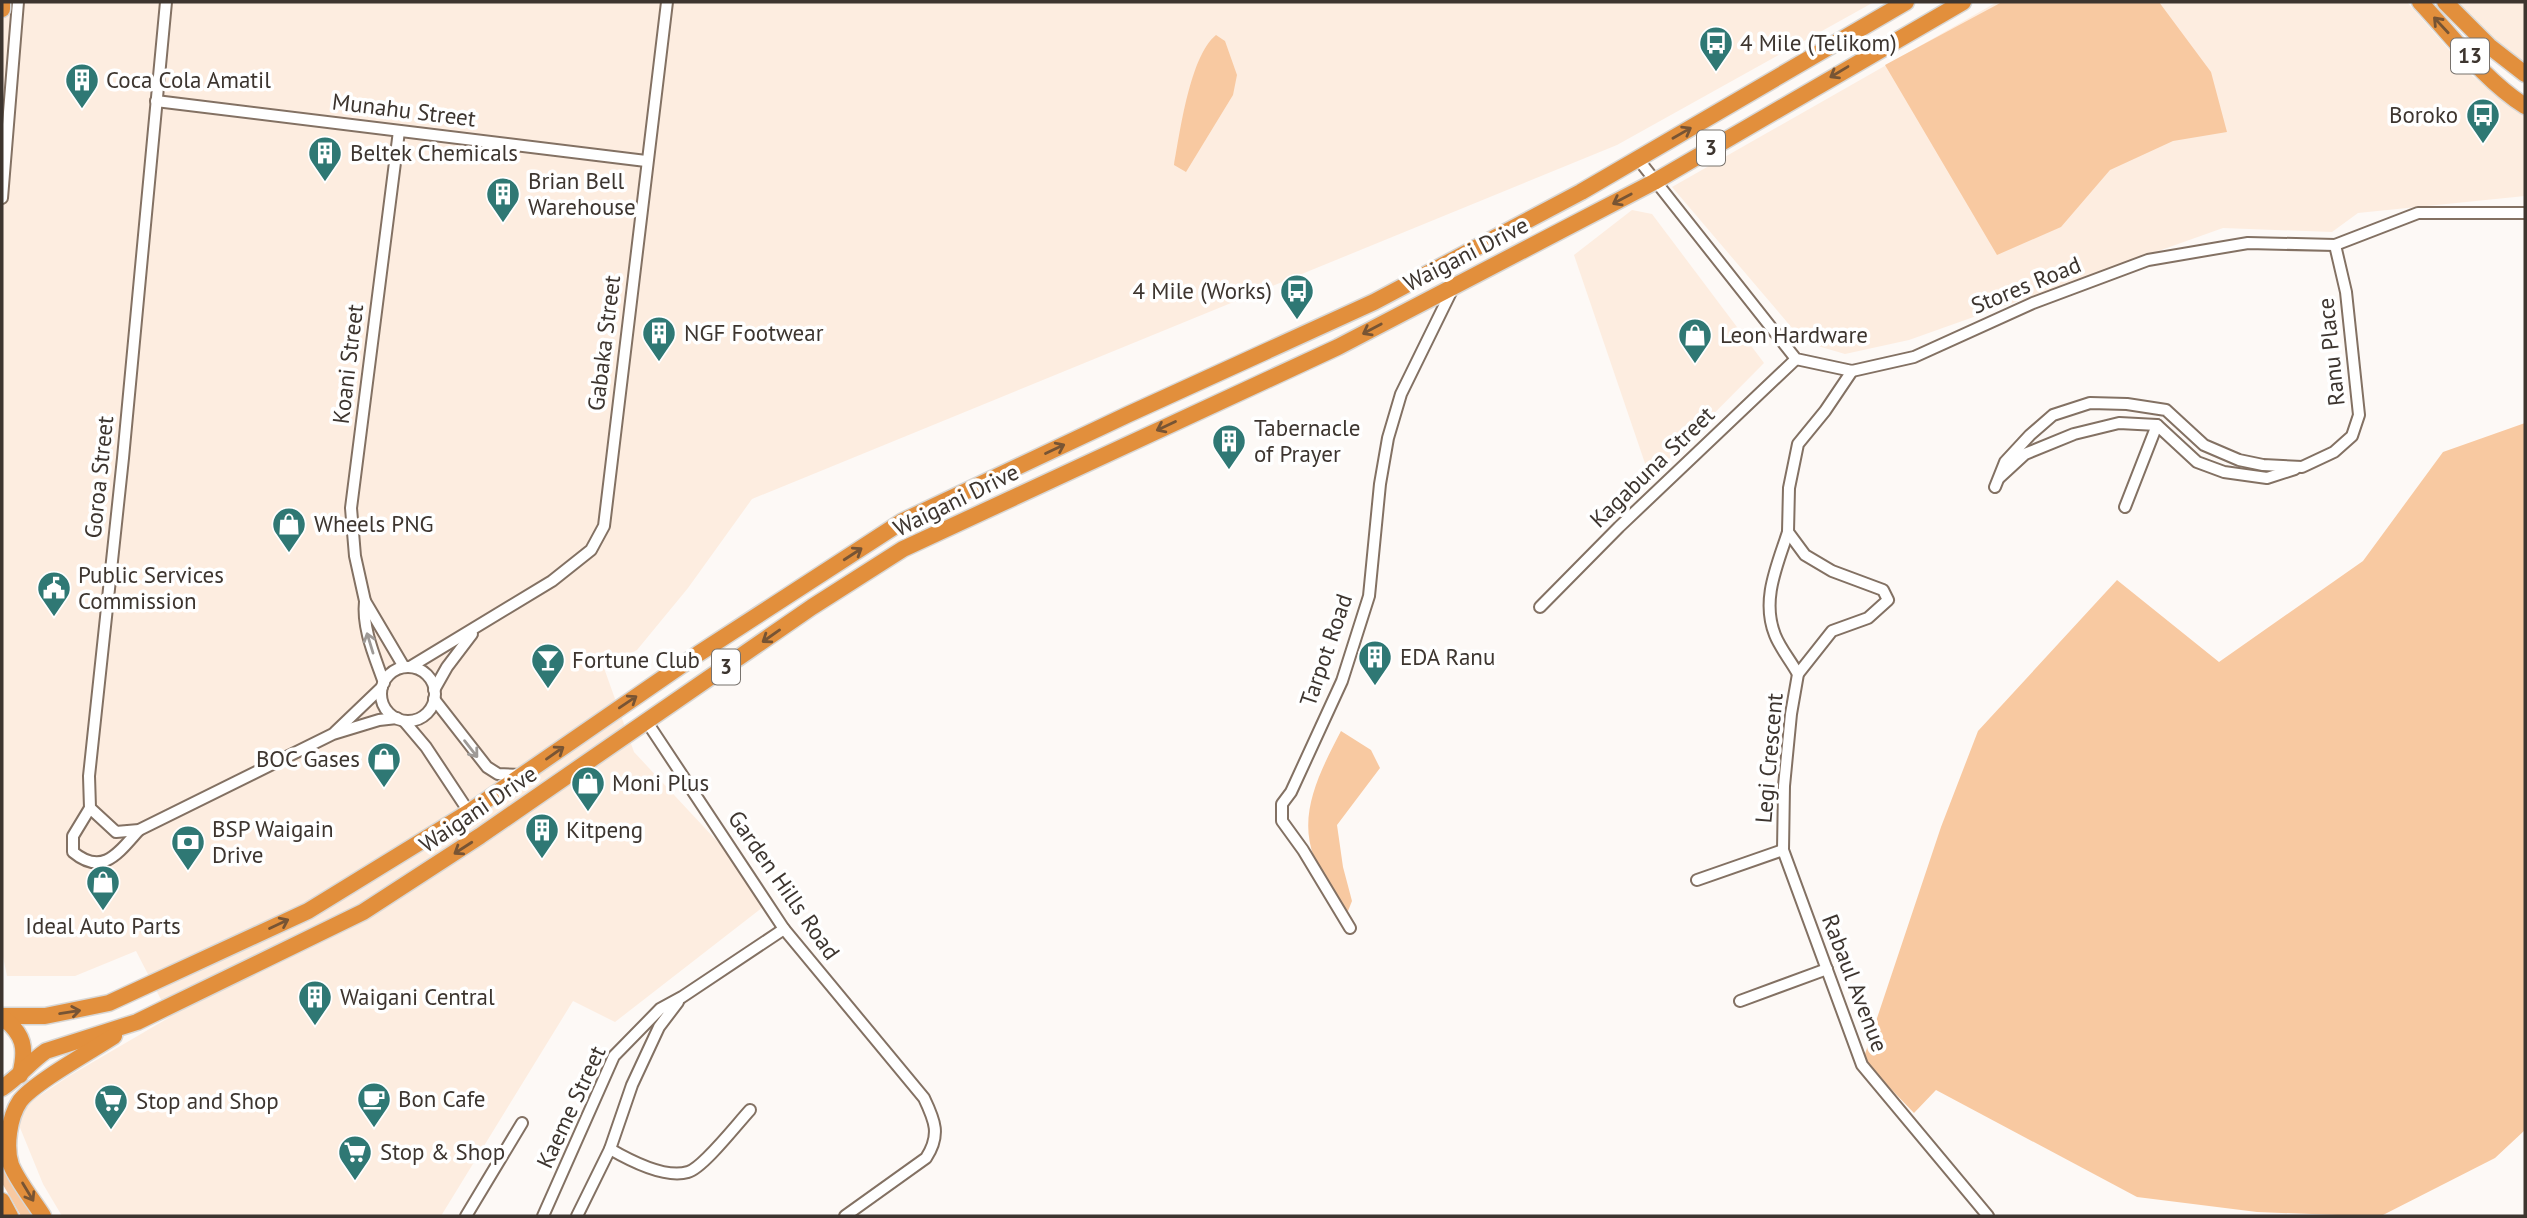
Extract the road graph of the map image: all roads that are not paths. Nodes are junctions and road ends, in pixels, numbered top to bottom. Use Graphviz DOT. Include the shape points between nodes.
graph roads {
  1 [pos="2,2"];
  2 [pos="18,2"];
  3 [pos="166,2"];
  4 [pos="667,2"];
  5 [pos="1906,2"];
  6 [pos="1963,2"];
  7 [pos="2420,2"];
  8 [pos="2445,2"];
  9 [pos="2,9"];
  10 [pos="2525,74"];
  11 [pos="156,101"];
  12 [pos="2525,106"];
  13 [pos="398,131"];
  14 [pos="1637,159"];
  15 [pos="646,161"];
  16 [pos="1654,181"];
  17 [pos="2,198"];
  18 [pos="2525,213"];
  19 [pos="2335,245"];
  20 [pos="1454,286"];
  21 [pos="1410,309"];
  22 [pos="1267,351"];
  23 [pos="1796,359"];
  24 [pos="1852,371"];
  25 [pos="2157,425"];
  26 [pos="2302,467"];
  27 [pos="2125,507"];
  28 [pos="937,532"];
  29 [pos="1788,532"];
  30 [pos="825,572"];
  31 [pos="365,601"];
  32 [pos="812,607"];
  33 [pos="1541,607"];
  34 [pos="478,627"];
  35 [pos="698,654"];
  36 [pos="407,667"];
  37 [pos="1798,674"];
  38 [pos="383,685"];
  39 [pos="434,694"];
  40 [pos="400,719"];
  41 [pos="647,722"];
  42 [pos="333,734"];
  43 [pos="578,770"];
  44 [pos="523,775"];
  45 [pos="90,808"];
  46 [pos="468,812"];
  47 [pos="139,830"];
  48 [pos="1783,850"];
  49 [pos="1697,880"];
  50 [pos="1350,928"];
  51 [pos="785,929"];
  52 [pos="1826,969"];
  53 [pos="682,997"];
  54 [pos="1740,1001"];
  55 [pos="2,1016"];
  56 [pos="137,1022"];
  57 [pos="19,1077"];
  58 [pos="2,1088"];
  59 [pos="20,1101"];
  60 [pos="750,1110"];
  61 [pos="522,1124"];
  62 [pos="610,1149"];
  63 [pos="2,1201"];
  64 [pos="10,1216"];
  65 [pos="43,1216"];
  66 [pos="466,1216"];
  67 [pos="543,1216"];
  68 [pos="577,1216"];
  69 [pos="845,1216"];
  70 [pos="1989,1216"];
  1 -- 9 [label="highway"];
  2 -- 17 [label="street"];
  3 -- 11 [label="street, Goroa Street"];
  4 -- 15 [label="street, Gabaka Street"];
  14 -- 5 [label="highway, Waigani Drive / 3, one-way"];
  6 -- 16 [label="highway, Waigani Drive / 3, one-way"];
  12 -- 7 [label="highway, 13, one-way" via="2486,74"];
  8 -- 10 [label="highway, 13"];
  11 -- 13 [label="street, Munahu Street"];
  11 -- 45 [label="street, Goroa Street" via="89,776"];
  13 -- 15 [label="street, Munahu Street"];
  13 -- 31 [label="street, Koani Street" via="351,508"];
  14 -- 16 [label="street"];
  14 -- 22 [label="highway, Waigani Drive / 3" via="1374,302"];
  15 -- 34 [label="street, Gabaka Street" via="604,526 592,550 579,561"];
  16 -- 20 [label="highway, Waigani Drive / 3, one-way"];
  16 -- 23 [label="street"];
  18 -- 19 [label="street, Stores Road" via="2418,212"];
  19 -- 24 [label="street, Stores Road" via="2248,243 2148,260 2033,303 1914,357"];
  19 -- 26 [label="street, Ranu Place" via="2346,292 2359,415 2352,436 2334,452"];
  20 -- 21 [label="highway, Waigani Drive / 3"];
  20 -- 50 [label="street, Tarpot Road" via="1401,394 1388,438 1369,596 1342,681 1282,804 1282,821"];
  21 -- 22 [label="highway" via="1398,297 1286,352"];
  21 -- 28 [label="highway, Waigani Drive / 3, one-way" via="1338,347"];
  30 -- 22 [label="highway, Waigani Drive / 3, one-way" via="903,521"];
  23 -- 24 [label="street, Stores Road"];
  23 -- 33 [label="street, Kagabuna Street"];
  24 -- 29 [label="street" via="1798,444"];
  25 -- 26 [label="street, Ranu Place" via="2197,462 2224,472 2267,478"];
  25 -- 26 [label="street, Ranu Place" via="2119,423 2074,434 2025,454 1996,483 2005,462 2053,415 2090,403 2166,410 2204,444 2239,460"];
  25 -- 27 [label="street"];
  28 -- 30 [label="highway" via="917,534 832,585"];
  28 -- 32 [label="highway, Waigani Drive / 3"];
  29 -- 37 [label="street" via="1768,606 1775,636"];
  29 -- 37 [label="street, Legi Crescent" via="1805,555 1832,571 1883,590 1888,600 1868,618 1832,631"];
  30 -- 35 [label="highway, Waigani Drive / 3"];
  31 -- 36 [label="street, Koani Street"];
  38 -- 31 [label="street, Koani Street, one-way" via="364,619"];
  32 -- 35 [label="highway" via="802,597 721,650"];
  32 -- 41 [label="highway, Waigani Drive / 3, one-way"];
  34 -- 36 [label="street, Gabaka Street"];
  34 -- 39 [label="street, Gabaka Street" via="456,654"];
  44 -- 35 [label="highway, Waigani Drive / 3, one-way"];
  36 -- 38 [label="street" via="390,674"];
  36 -- 39 [label="street" via="426,674"];
  37 -- 48 [label="street, Legi Crescent" via="1784,786"];
  38 -- 40 [label="street" via="384,705"];
  38 -- 42 [label="street"];
  39 -- 40 [label="street" via="427,713 413,720"];
  39 -- 44 [label="street, one-way" via="487,766 498,774"];
  40 -- 42 [label="street" via="379,720"];
  40 -- 46 [label="street" via="426,747"];
  41 -- 43 [label="highway, Waigani Drive / 3"];
  41 -- 51 [label="street, Garden Hills Road"];
  42 -- 47 [label="street"];
  43 -- 46 [label="highway" via="564,771 484,824"];
  43 -- 56 [label="highway, Waigani Drive / 3, one-way" via="363,912"];
  44 -- 46 [label="highway, Waigani Drive / 3"];
  45 -- 47 [label="street" via="116,832"];
  45 -- 47 [label="street" via="73,836 73,852 84,861 100,863 115,856"];
  55 -- 46 [label="highway, Waigani Drive / 3, one-way" via="45,1016 109,1003 308,911"];
  48 -- 49 [label="street"];
  48 -- 52 [label="street, Rabaul Avenue"];
  51 -- 53 [label="street, Kaeme Street"];
  51 -- 69 [label="street, Garden Hills Road" via="924,1098 936,1130 926,1158"];
  52 -- 54 [label="street"];
  52 -- 70 [label="street, Rabaul Avenue" via="1862,1065"];
  53 -- 62 [label="street" via="659,1027"];
  53 -- 67 [label="street, Kaeme Street" via="660,1009 614,1056"];
  55 -- 57 [label="highway" via="23,1043"];
  56 -- 57 [label="highway, Waigani Drive / 3" via="46,1051"];
  56 -- 59 [label="highway"];
  57 -- 58 [label="highway, Waigani Drive / 3"];
  57 -- 59 [label="highway"];
  59 -- 65 [label="highway, one-way" via="11,1122 11,1164"];
  60 -- 62 [label="street" via="689,1172 659,1171"];
  61 -- 66 [label="street"];
  62 -- 68 [label="street"];
  63 -- 64 [label="highway"];
}
